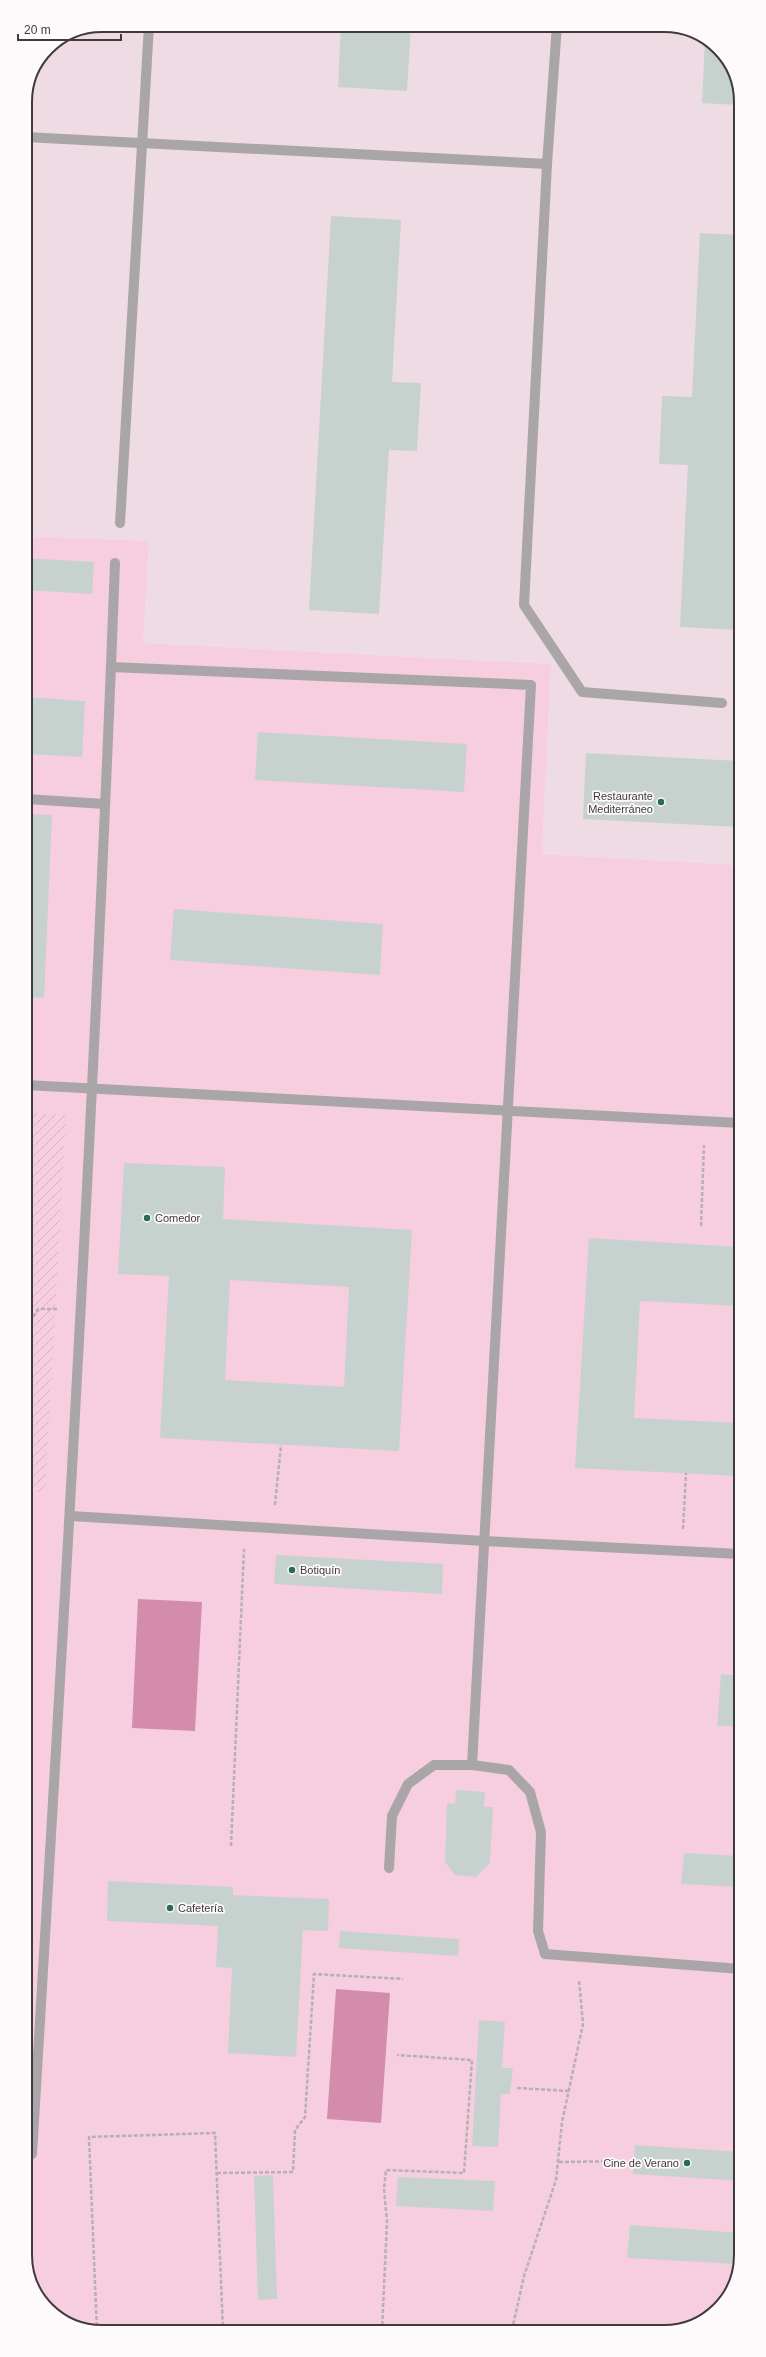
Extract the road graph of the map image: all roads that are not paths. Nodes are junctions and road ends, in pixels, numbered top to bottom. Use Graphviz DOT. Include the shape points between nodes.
graph roads {
  1 [pos="149,32"];
  2 [pos="556,32"];
  3 [pos="32,137"];
  4 [pos="141,143"];
  5 [pos="547,164"];
  6 [pos="120,523"];
  7 [pos="115,563"];
  8 [pos="111,667"];
  9 [pos="722,703"];
  10 [pos="32,799"];
  11 [pos="105,804"];
  12 [pos="32,1085"];
  13 [pos="93,1089"];
  14 [pos="508,1110"];
  15 [pos="734,1123"];
  16 [pos="71,1516"];
  17 [pos="484,1541"];
  18 [pos="734,1554"];
  19 [pos="472,1765"];
  20 [pos="389,1868"];
  21 [pos="734,1969"];
  22 [pos="32,2154"];
  1 -- 4 [label="street"];
  2 -- 5 [label="street"];
  3 -- 4 [label="street"];
  4 -- 5 [label="street"];
  4 -- 6 [label="street"];
  5 -- 9 [label="street" via="524,605 582,692"];
  7 -- 8 [label="street"];
  8 -- 11 [label="street"];
  8 -- 14 [label="street" via="531,686"];
  10 -- 11 [label="street"];
  11 -- 13 [label="street"];
  12 -- 13 [label="street"];
  13 -- 14 [label="street"];
  13 -- 16 [label="street"];
  14 -- 15 [label="street"];
  14 -- 17 [label="street"];
  16 -- 17 [label="street"];
  16 -- 22 [label="street"];
  17 -- 18 [label="street"];
  17 -- 19 [label="street"];
  19 -- 20 [label="street" via="434,1765 408,1784 392,1816"];
  19 -- 21 [label="street" via="509,1770 530,1792 541,1832 538,1931 545,1954"];
}
